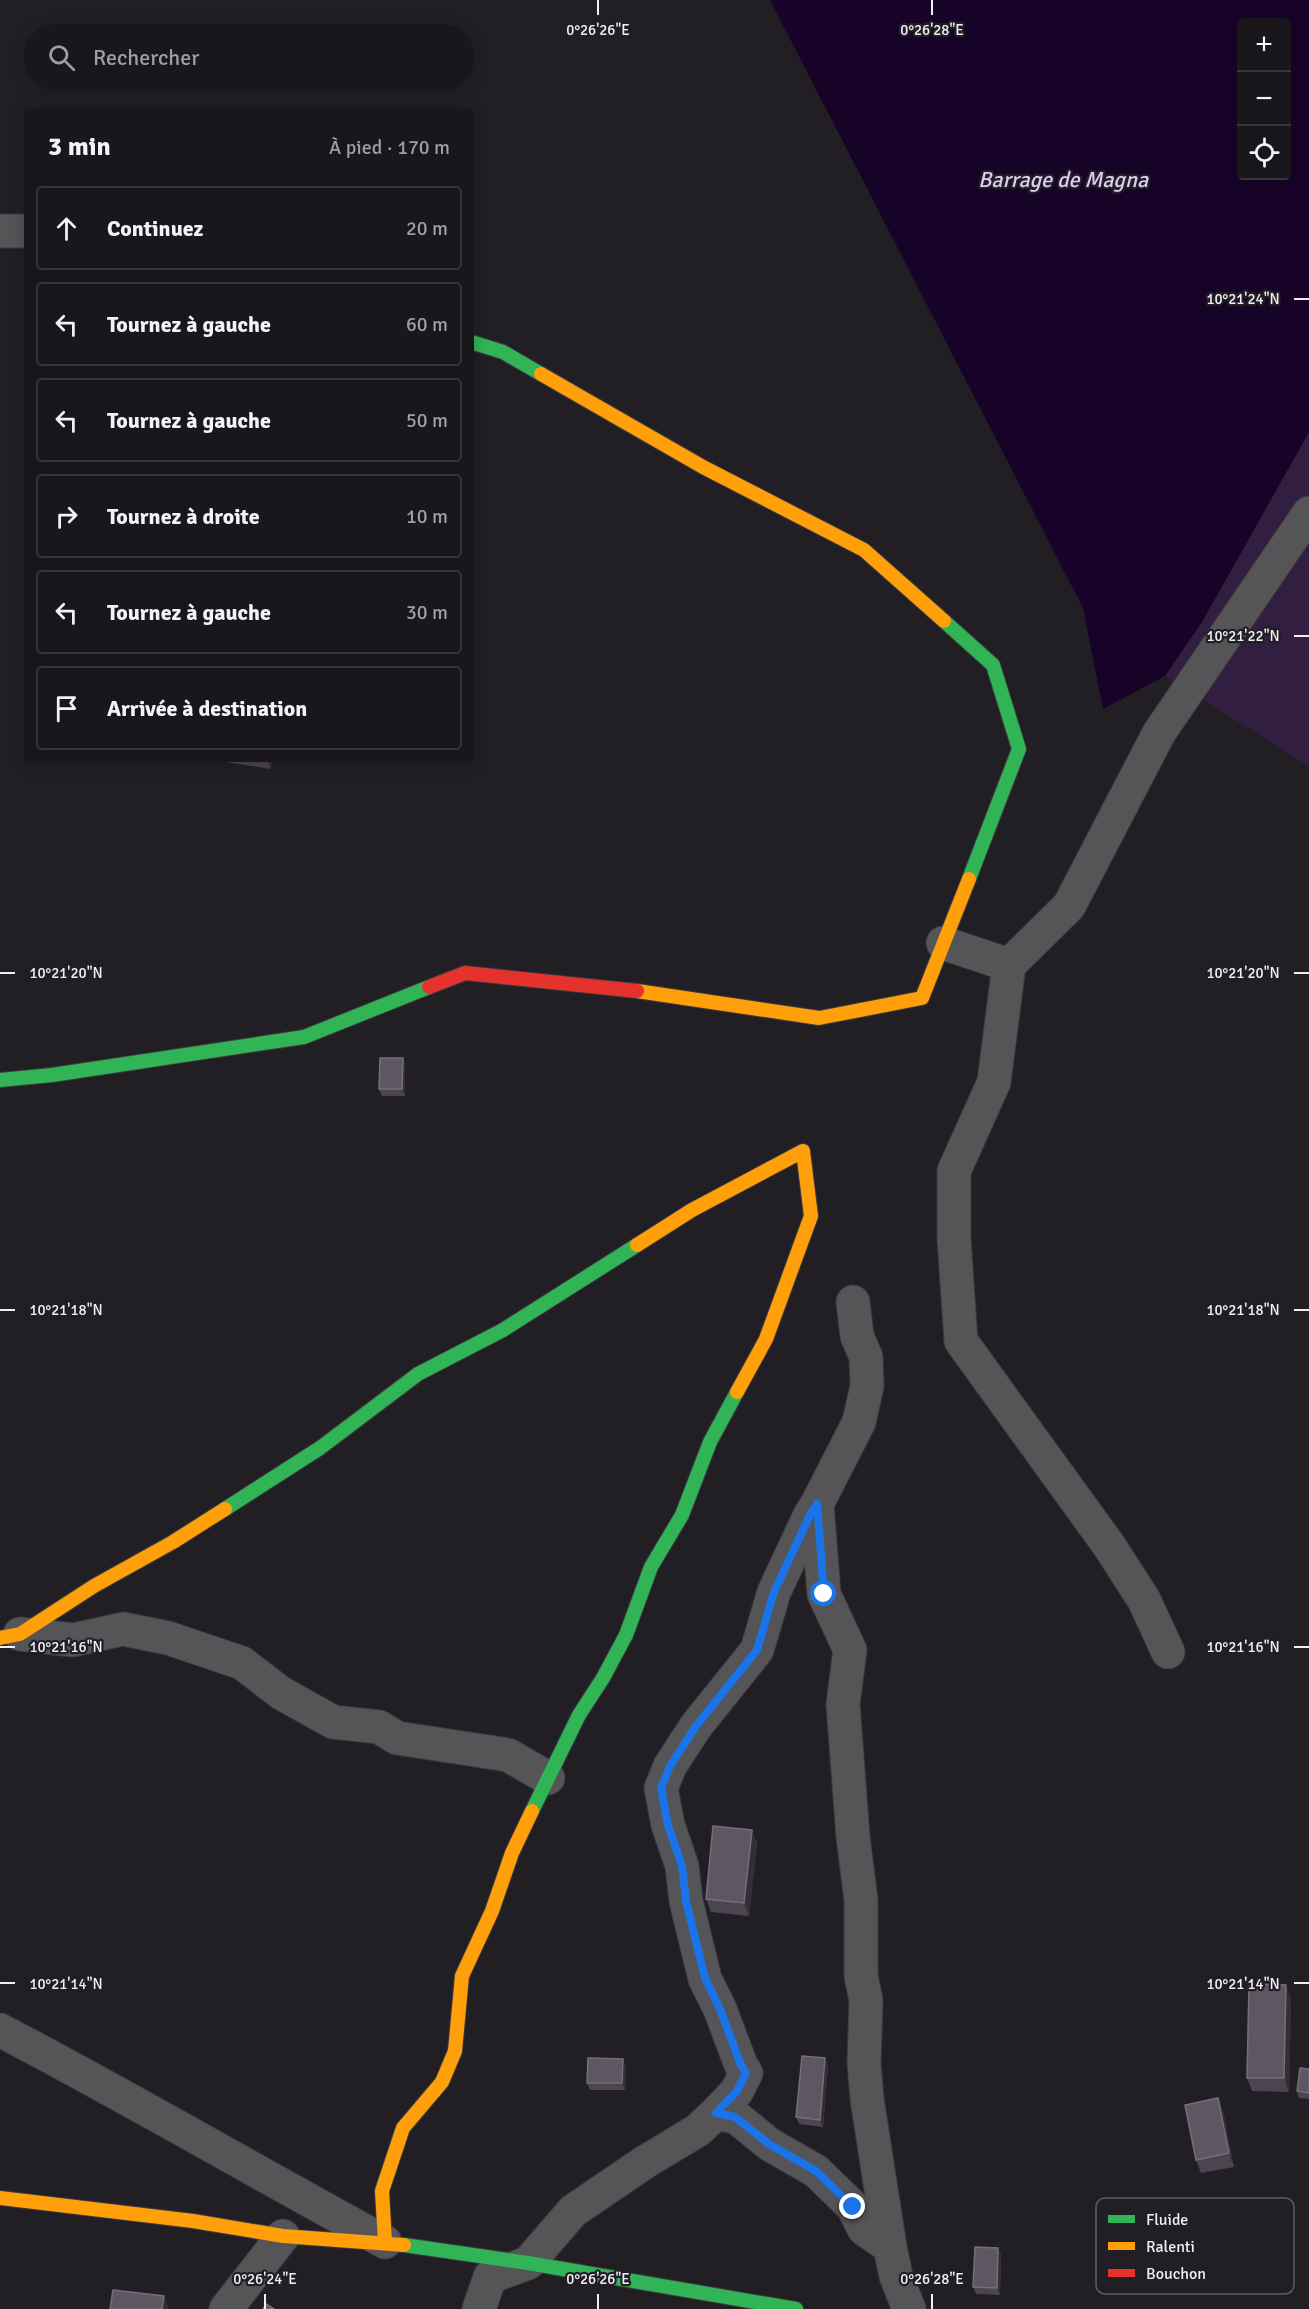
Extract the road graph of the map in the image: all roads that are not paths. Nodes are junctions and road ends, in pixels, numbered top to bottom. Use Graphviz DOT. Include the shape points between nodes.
graph roads {
  1 [pos="0,231"];
  2 [pos="24,231"];
  3 [pos="474,343"];
  4 [pos="1309,513"];
  5 [pos="943,943"];
  6 [pos="1009,965"];
  7 [pos="0,1080"];
  8 [pos="853,1302"];
  9 [pos="817,1504"];
  10 [pos="10,1636"];
  11 [pos="1168,1652"];
  12 [pos="548,1778"];
  13 [pos="0,2030"];
  14 [pos="716,2113"];
  15 [pos="0,2198"];
  16 [pos="283,2236"];
  17 [pos="385,2242"];
  18 [pos="890,2247"];
  19 [pos="528,2263"];
  20 [pos="226,2309"];
  21 [pos="480,2309"];
  22 [pos="796,2309"];
  23 [pos="909,2309"];
  1 -- 2 [label="street"];
  3 -- 5 [label="street" via="503,352 703,467 864,550 993,665 1019,749"];
  4 -- 6 [label="street" via="1159,733 1069,906"];
  5 -- 6 [label="street"];
  5 -- 7 [label="street" via="922,998 819,1018 651,992 465,973 304,1037 52,1076"];
  6 -- 11 [label="street" via="994,1082 954,1171 961,1341 1110,1547 1144,1600"];
  8 -- 9 [label="street" via="857,1336 866,1357 867,1386 859,1422"];
  9 -- 14 [label="street" via="774,1592 757,1650 696,1726 661,1788 705,1978 746,2073 737,2091"];
  9 -- 18 [label="street" via="824,1594 850,1650 843,1704 861,1900 861,1976 866,2000 864,2063"];
  10 -- 12 [label="street" via="73,1640 123,1629 168,1638 243,1663 281,1693 333,1722 379,1727 397,1738 508,1755"];
  10 -- 12 [label="street" via="173,1542 320,1448 418,1374 503,1330 692,1209 803,1151 811,1216 766,1339 710,1442 682,1515 651,1567 626,1635"];
  12 -- 17 [label="street" via="512,1853 492,1911 462,1976 455,2051 442,2082 403,2128 382,2191"];
  13 -- 17 [label="street"];
  14 -- 18 [label="street" via="735,2117 769,2144 816,2171 853,2207 864,2229"];
  14 -- 19 [label="street" via="698,2130 573,2211"];
  15 -- 16 [label="street"];
  16 -- 17 [label="street"];
  16 -- 20 [label="street"];
  17 -- 19 [label="street"];
  18 -- 23 [label="street"];
  19 -- 21 [label="street" via="490,2277"];
  19 -- 22 [label="street"];
}
